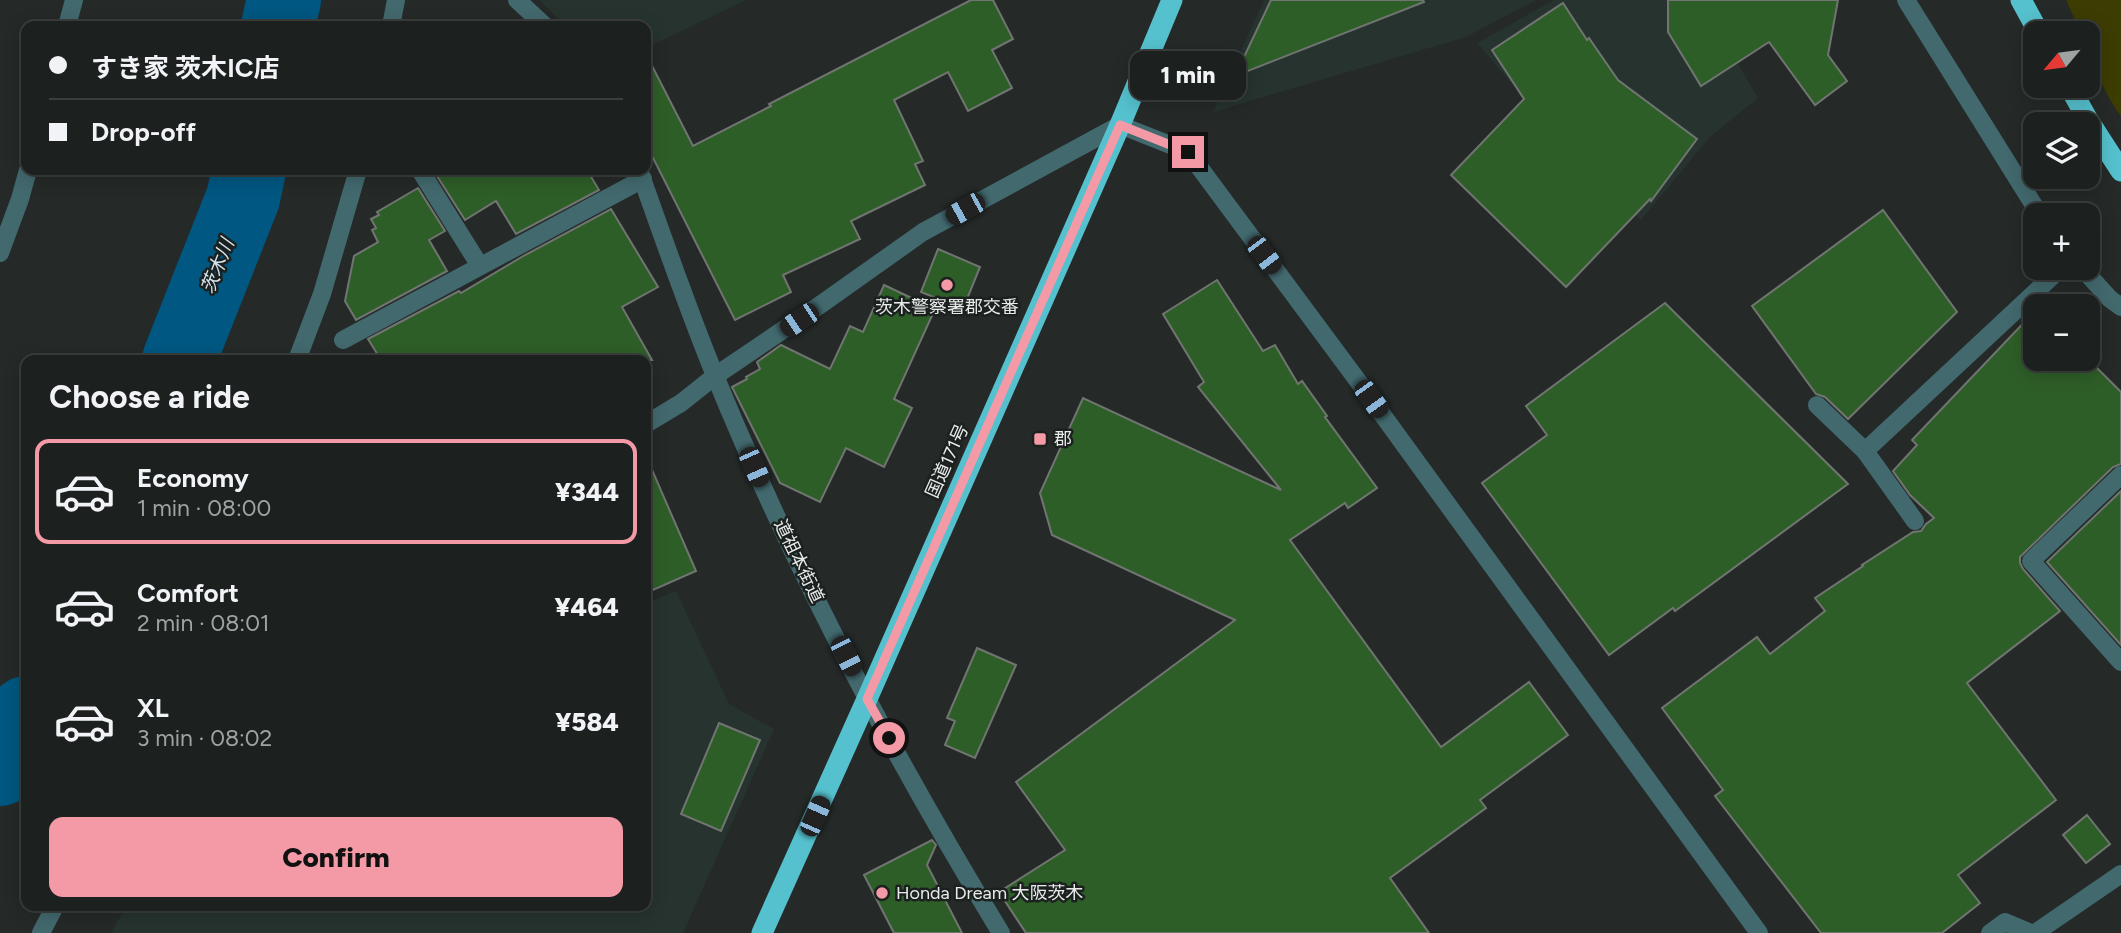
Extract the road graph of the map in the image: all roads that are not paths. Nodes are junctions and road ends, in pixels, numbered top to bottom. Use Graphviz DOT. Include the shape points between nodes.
graph roads {
  1 [pos="74,0"];
  2 [pos="396,0"];
  3 [pos="517,0"];
  4 [pos="1906,0"];
  5 [pos="2021,0"];
  6 [pos="1170,2"];
  7 [pos="68,21"];
  8 [pos="392,21"];
  9 [pos="540,21"];
  10 [pos="2032,21"];
  11 [pos="2075,98"];
  12 [pos="1120,125"];
  13 [pos="2121,171"];
  14 [pos="27,175"];
  15 [pos="357,175"];
  16 [pos="422,175"];
  17 [pos="639,175"];
  18 [pos="641,175"];
  19 [pos="2033,203"];
  20 [pos="0,253"];
  21 [pos="480,266"];
  22 [pos="2048,280"];
  23 [pos="2093,280"];
  24 [pos="2121,307"];
  25 [pos="343,340"];
  26 [pos="299,355"];
  27 [pos="715,376"];
  28 [pos="1817,405"];
  29 [pos="651,421"];
  30 [pos="1865,451"];
  31 [pos="2121,475"];
  32 [pos="1915,521"];
  33 [pos="2121,662"];
  34 [pos="867,699"];
  35 [pos="2121,874"];
  36 [pos="52,911"];
  37 [pos="41,933"];
  38 [pos="762,933"];
  39 [pos="1001,933"];
  40 [pos="1759,933"];
  41 [pos="1990,933"];
  42 [pos="2033,933"];
  1 -- 7 [label="street"];
  2 -- 8 [label="street"];
  3 -- 9 [label="street"];
  4 -- 19 [label="street"];
  5 -- 10 [label="highway"];
  6 -- 12 [label="highway, 国道171号"];
  11 -- 13 [label="highway"];
  12 -- 27 [label="street" via="923,232"];
  12 -- 34 [label="highway, 国道171号"];
  12 -- 40 [label="street" via="1188,152"];
  14 -- 20 [label="street"];
  15 -- 26 [label="street"];
  16 -- 21 [label="street"];
  17 -- 21 [label="street"];
  18 -- 27 [label="street, 道祖本街道"];
  21 -- 25 [label="street"];
  22 -- 30 [label="street"];
  23 -- 24 [label="street"];
  27 -- 29 [label="street"];
  27 -- 34 [label="street, 道祖本街道" via="791,548"];
  28 -- 30 [label="street"];
  30 -- 32 [label="street"];
  31 -- 33 [label="street" via="2031,561"];
  34 -- 38 [label="highway, 国道171号"];
  34 -- 39 [label="street, 道祖本街道"];
  35 -- 42 [label="street"];
  36 -- 37 [label="street"];
  41 -- 42 [label="street" via="2006,922"];
}
